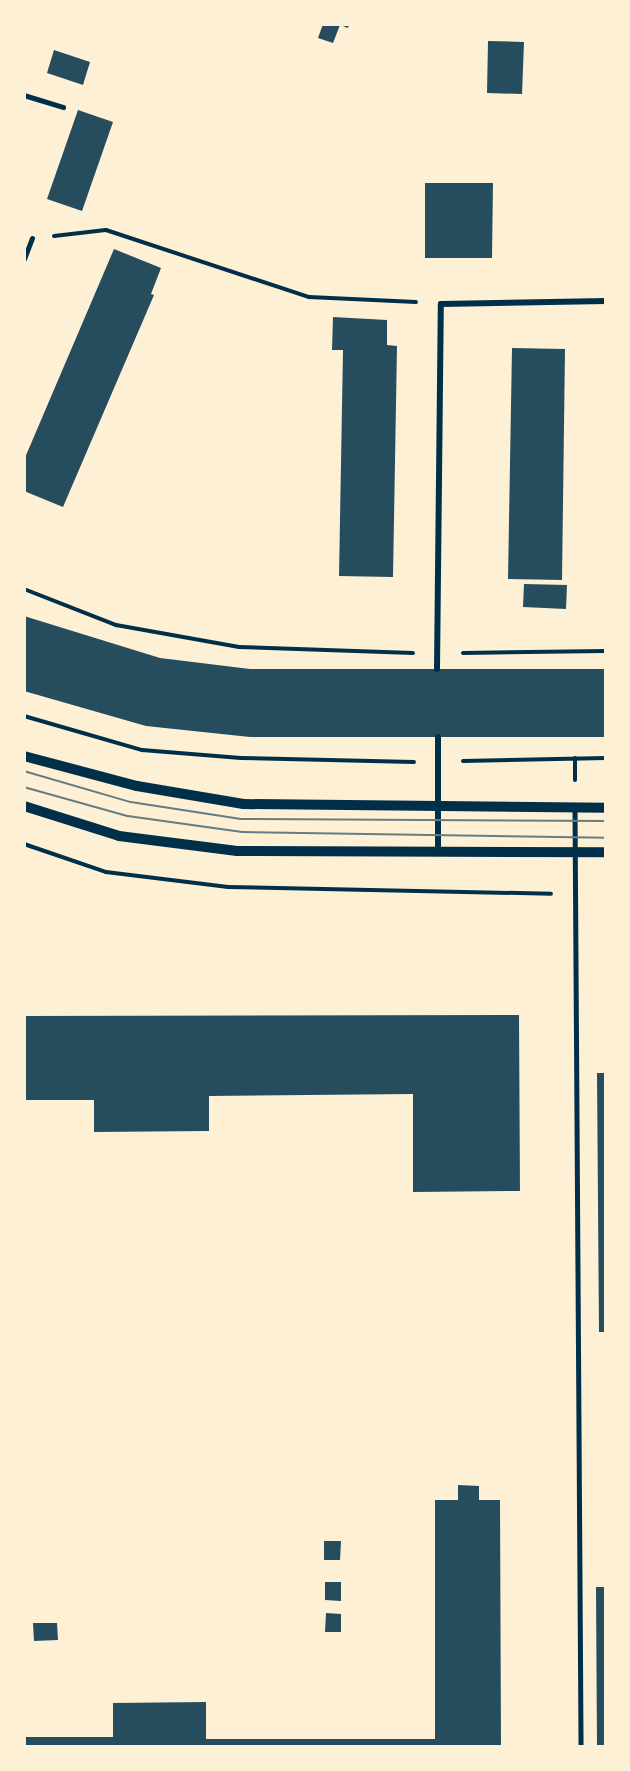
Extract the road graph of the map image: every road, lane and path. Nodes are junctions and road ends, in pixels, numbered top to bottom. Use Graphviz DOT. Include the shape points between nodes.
graph roads {
  1 [pos="24,95"];
  2 [pos="63,107"];
  3 [pos="32,238"];
  4 [pos="24,259"];
  5 [pos="606,301"];
  6 [pos="441,304"];
  7 [pos="24,589"];
  8 [pos="606,651"];
  9 [pos="438,653"];
  10 [pos="438,669"];
  11 [pos="24,716"];
  12 [pos="438,737"];
  13 [pos="24,756"];
  14 [pos="606,758"];
  15 [pos="437,762"];
  16 [pos="24,806"];
  17 [pos="575,808"];
  18 [pos="606,808"];
  19 [pos="438,809"];
  20 [pos="24,844"];
  21 [pos="438,852"];
  22 [pos="576,852"];
  23 [pos="606,852"];
  24 [pos="576,894"];
  25 [pos="581,1747"];
  1 -- 2 [label="lane"];
  3 -- 4 [label="lane"];
  3 -- 6 [label="path" via="106,230 309,297"];
  5 -- 6 [label="street"];
  6 -- 9 [label="street"];
  7 -- 9 [label="path" via="116,624 239,647"];
  8 -- 9 [label="path"];
  9 -- 10 [label="street"];
  11 -- 15 [label="path" via="142,750 242,758"];
  12 -- 15 [label="street"];
  13 -- 19 [label="street" via="137,786 243,804"];
  14 -- 15 [label="path"];
  15 -- 19 [label="street"];
  16 -- 21 [label="street" via="119,836 237,851"];
  17 -- 18 [label="street"];
  17 -- 19 [label="street"];
  17 -- 22 [label="lane"];
  19 -- 21 [label="street"];
  20 -- 24 [label="path" via="106,872 228,887"];
  21 -- 22 [label="street"];
  22 -- 23 [label="street"];
  22 -- 24 [label="lane"];
  24 -- 25 [label="lane"];
}
